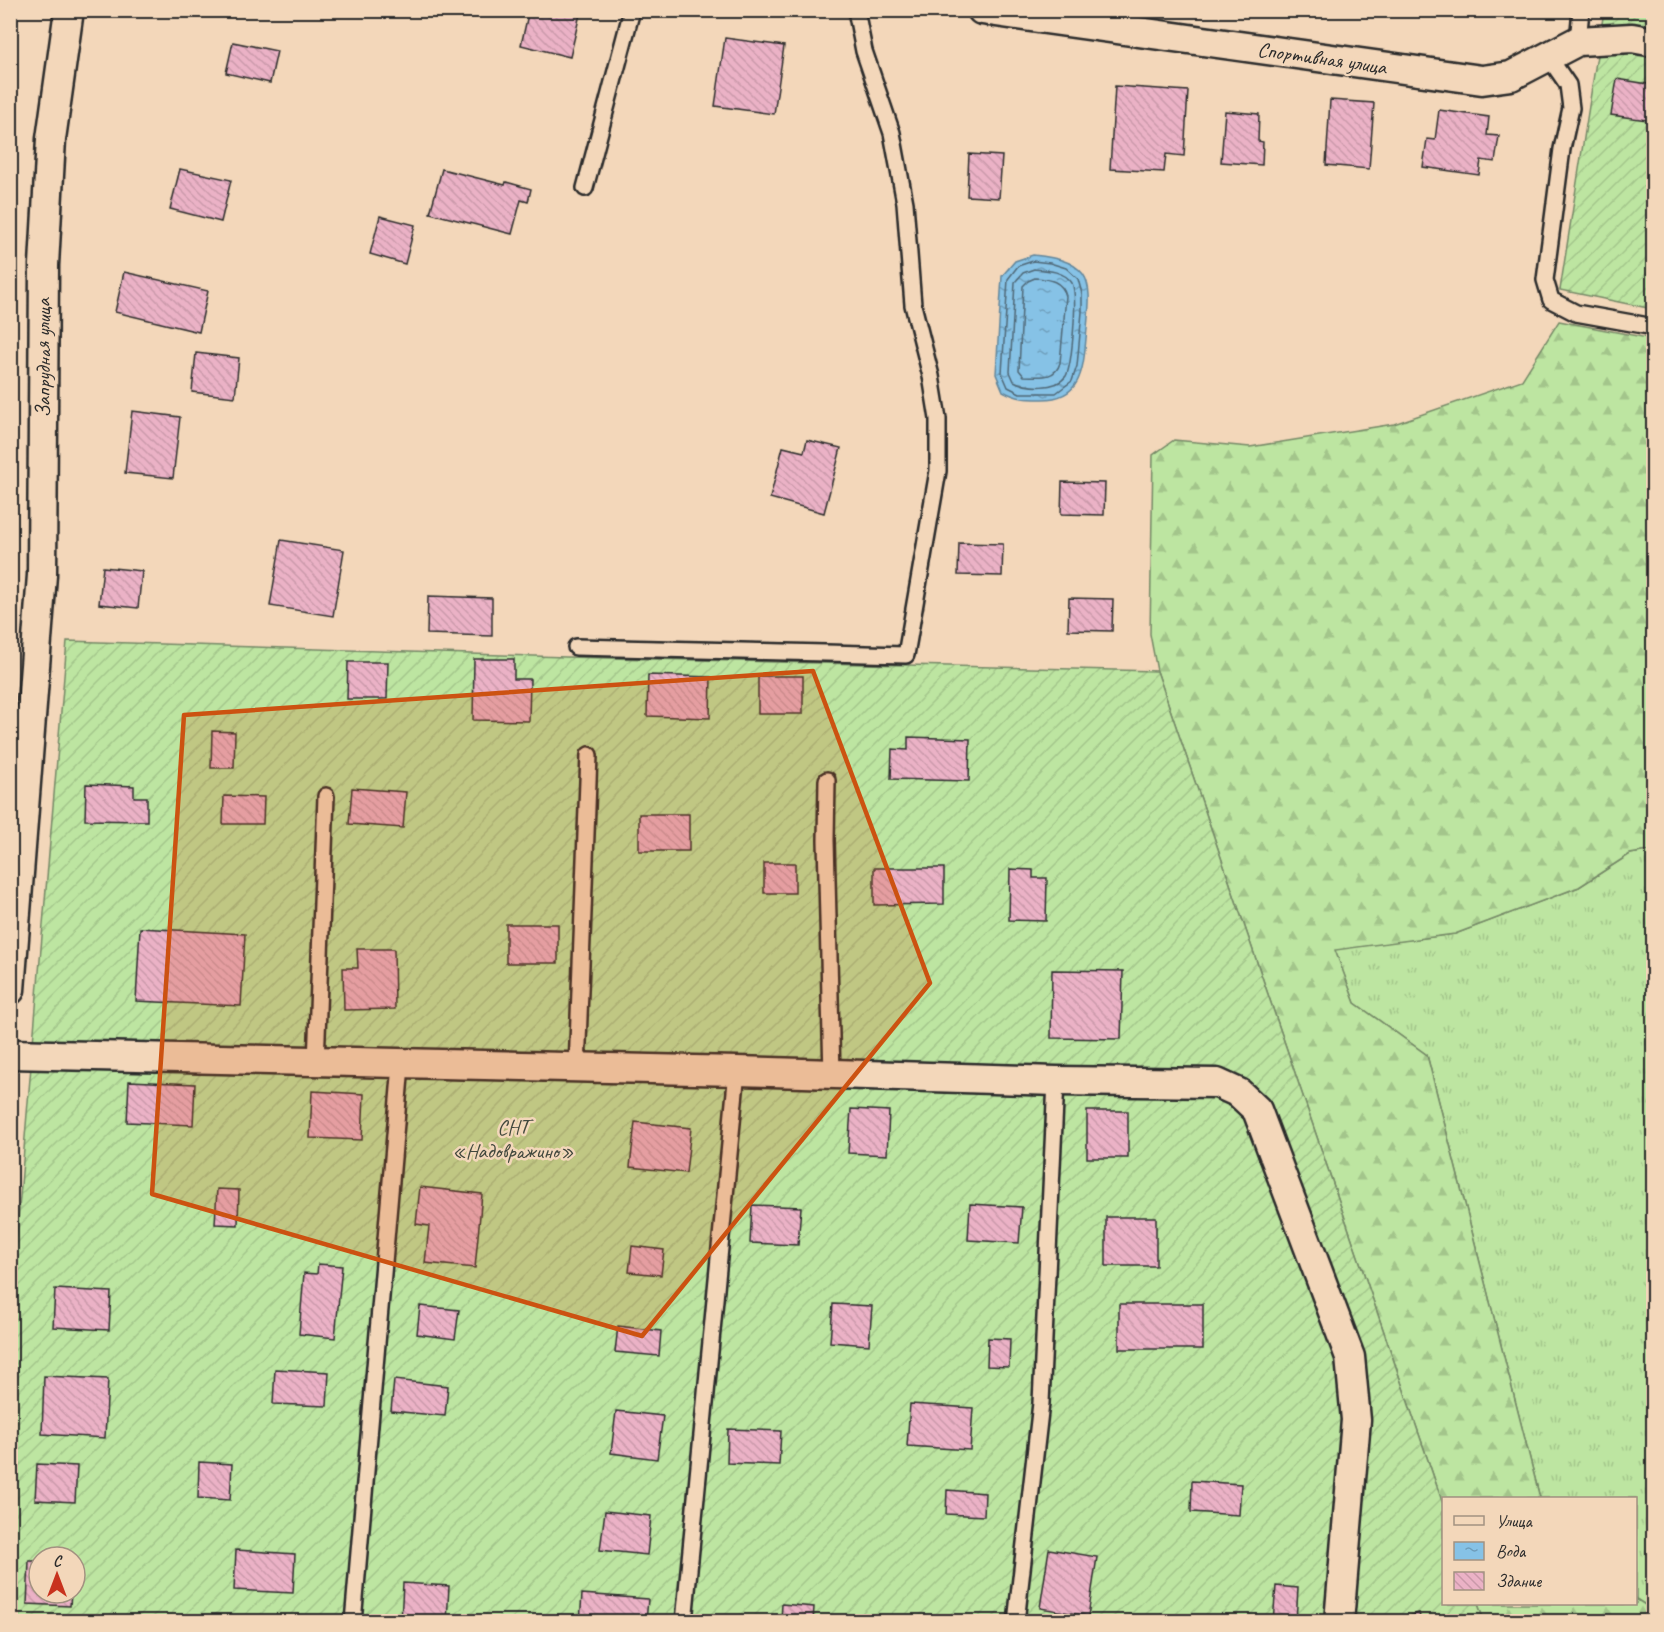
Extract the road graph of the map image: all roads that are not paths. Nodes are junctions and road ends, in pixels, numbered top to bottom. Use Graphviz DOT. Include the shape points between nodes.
graph roads {
  1 [pos="69,10"];
  2 [pos="632,10"];
  3 [pos="856,10"];
  4 [pos="982,10"];
  5 [pos="1581,10"];
  6 [pos="1578,40"];
  7 [pos="1653,42"];
  8 [pos="1548,56"];
  9 [pos="585,188"];
  10 [pos="1653,327"];
  11 [pos="576,647"];
  12 [pos="21,705"];
  13 [pos="589,755"];
  14 [pos="827,780"];
  15 [pos="326,796"];
  16 [pos="13,933"];
  17 [pos="10,990"];
  18 [pos="10,1054"];
  19 [pos="316,1063"];
  20 [pos="401,1065"];
  21 [pos="577,1069"];
  22 [pos="737,1071"];
  23 [pos="832,1074"];
  24 [pos="1056,1081"];
  25 [pos="353,1622"];
  26 [pos="684,1622"];
  27 [pos="1016,1622"];
  28 [pos="1339,1622"];
  1 -- 12 [label="street, Запрудная улица" via="51,139 44,265 42,575"];
  2 -- 9 [label="lane"];
  3 -- 11 [label="lane" via="864,51 892,134 905,203 913,305 938,419 938,471 906,655"];
  4 -- 8 [label="street, Спортивная улица" via="1482,80 1511,76"];
  5 -- 6 [label="lane"];
  6 -- 7 [label="street, Спортивная улица" via="1632,38"];
  6 -- 8 [label="street, Спортивная улица"];
  8 -- 10 [label="lane" via="1568,85 1571,108 1545,280 1551,300 1576,313"];
  12 -- 16 [label="street, Запрудная улица"];
  13 -- 21 [label="lane"];
  14 -- 23 [label="lane"];
  15 -- 19 [label="lane"];
  16 -- 17 [label="street, Запрудная улица"];
  18 -- 19 [label="street"];
  19 -- 20 [label="street"];
  20 -- 21 [label="street"];
  20 -- 25 [label="lane"];
  21 -- 22 [label="street"];
  22 -- 23 [label="street"];
  22 -- 26 [label="lane"];
  23 -- 24 [label="street"];
  24 -- 27 [label="lane" via="1041,1403"];
  24 -- 28 [label="street" via="1217,1083 1239,1093 1257,1110 1350,1357 1356,1420"];
}
